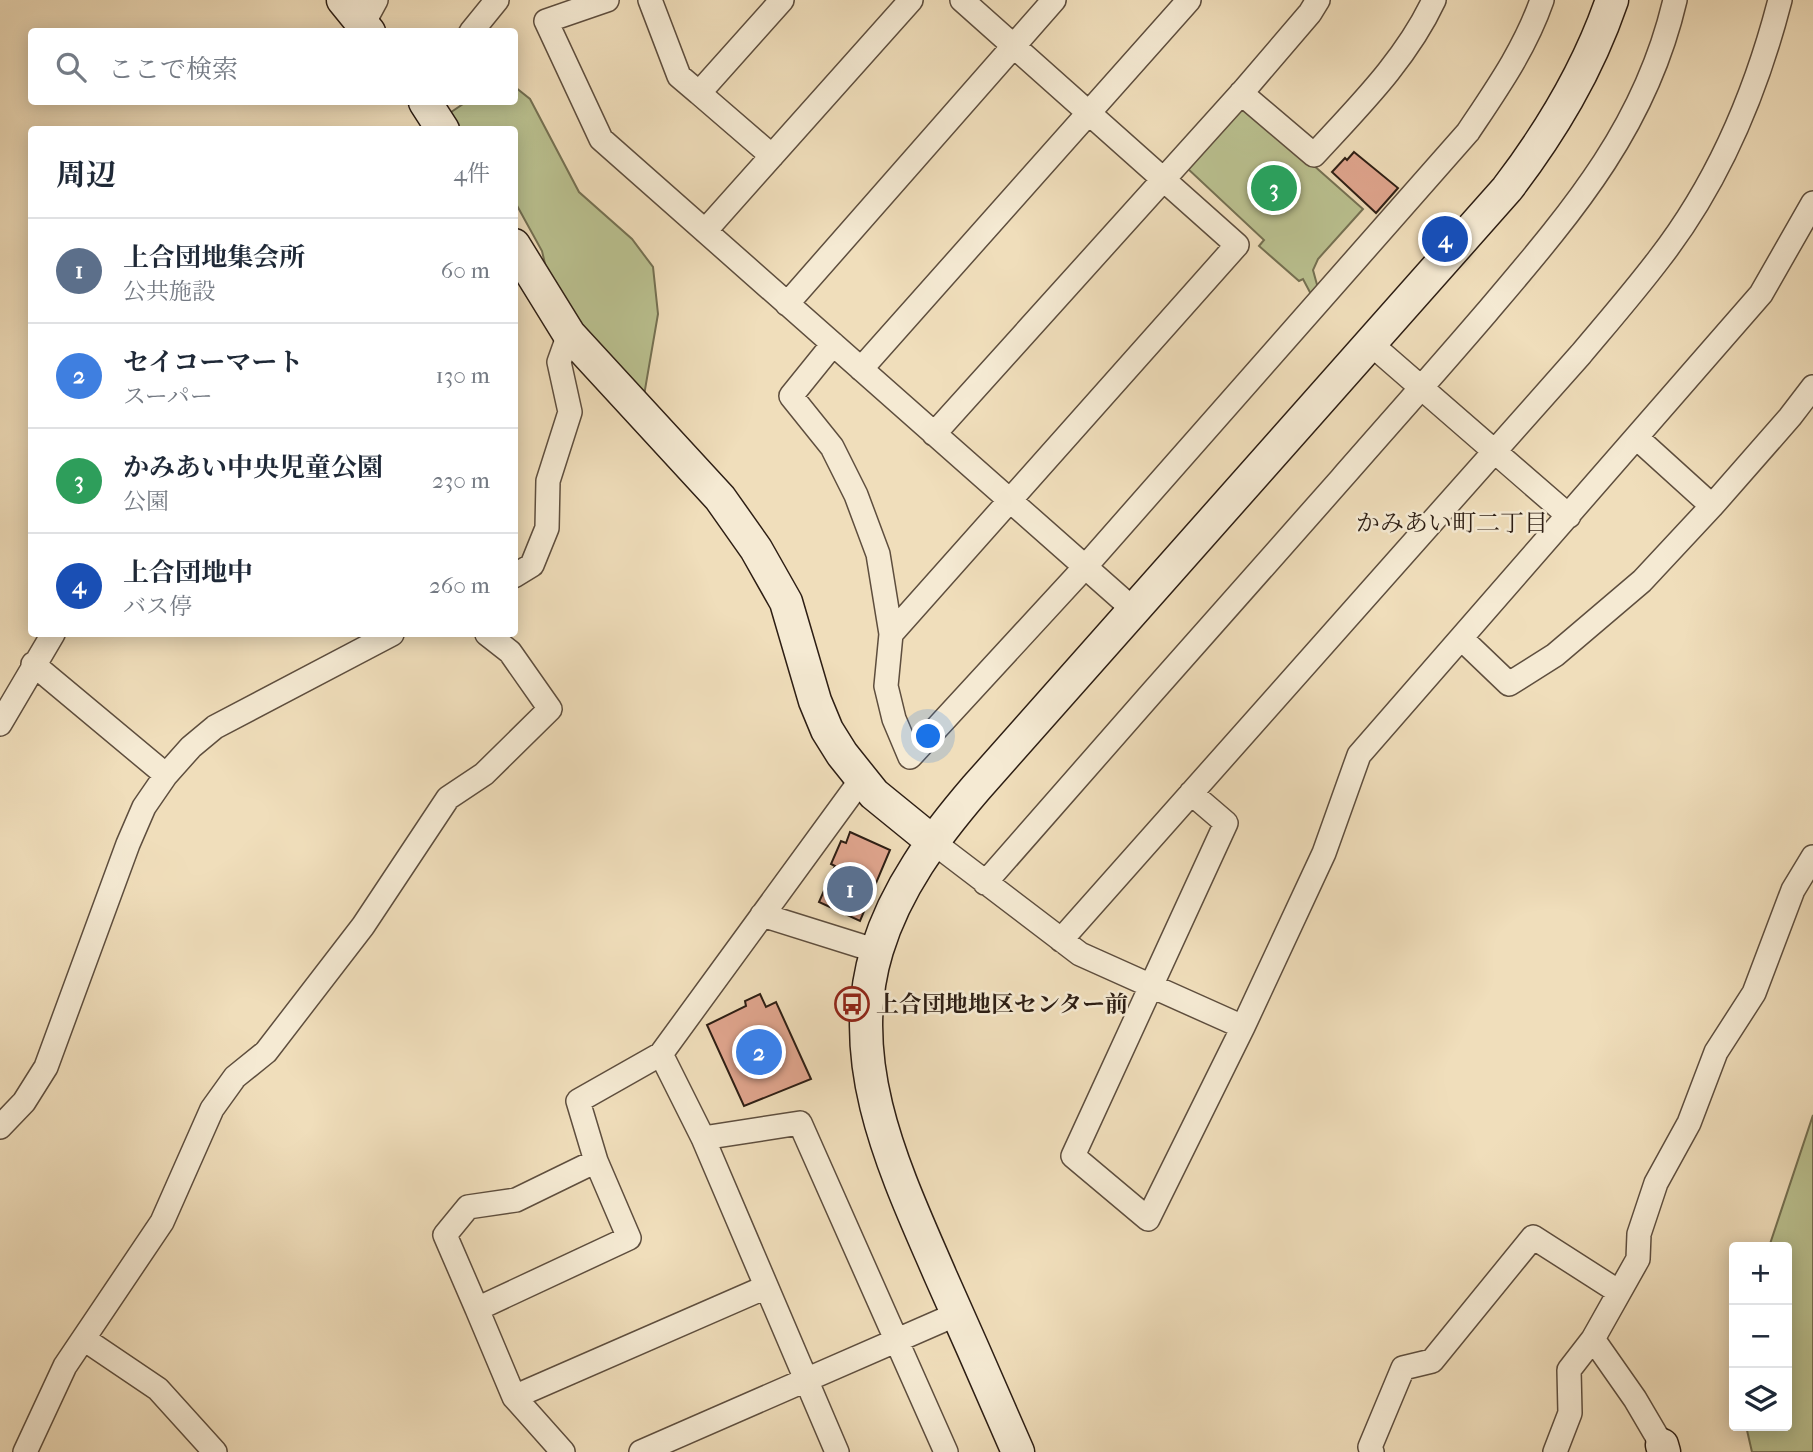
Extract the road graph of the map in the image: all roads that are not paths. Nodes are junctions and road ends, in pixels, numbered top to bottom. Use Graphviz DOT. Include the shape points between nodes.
graph roads {
  1 [pos="343,0"];
  2 [pos="497,0"];
  3 [pos="607,0"];
  4 [pos="650,0"];
  5 [pos="782,0"];
  6 [pos="911,0"];
  7 [pos="962,0"];
  8 [pos="1054,0"];
  9 [pos="1189,0"];
  10 [pos="1318,0"];
  11 [pos="1434,0"];
  12 [pos="1542,0"];
  13 [pos="1612,0"];
  14 [pos="1675,0"];
  15 [pos="1780,0"];
  16 [pos="369,19"];
  17 [pos="474,28"];
  18 [pos="1013,46"];
  19 [pos="699,93"];
  20 [pos="1241,93"];
  21 [pos="427,105"];
  22 [pos="1088,113"];
  23 [pos="440,126"];
  24 [pos="772,156"];
  25 [pos="1163,179"];
  26 [pos="1813,203"];
  27 [pos="705,231"];
  28 [pos="518,251"];
  29 [pos="787,304"];
  30 [pos="569,334"];
  31 [pos="833,344"];
  32 [pos="1371,344"];
  33 [pos="861,369"];
  34 [pos="1813,387"];
  35 [pos="1421,388"];
  36 [pos="934,434"];
  37 [pos="1637,438"];
  38 [pos="1495,452"];
  39 [pos="1010,501"];
  40 [pos="1712,506"];
  41 [pos="1569,516"];
  42 [pos="1085,567"];
  43 [pos="518,574"];
  44 [pos="1134,610"];
  45 [pos="891,634"];
  46 [pos="51,637"];
  47 [pos="386,637"];
  48 [pos="490,637"];
  49 [pos="1462,639"];
  50 [pos="33,664"];
  51 [pos="0,724"];
  52 [pos="166,775"];
  53 [pos="861,780"];
  54 [pos="1191,793"];
  55 [pos="933,842"];
  56 [pos="1813,857"];
  57 [pos="985,883"];
  58 [pos="762,915"];
  59 [pos="1061,940"];
  60 [pos="877,951"];
  61 [pos="1152,987"];
  62 [pos="1243,1027"];
  63 [pos="661,1054"];
  64 [pos="0,1127"];
  65 [pos="703,1138"];
  66 [pos="596,1161"];
  67 [pos="766,1287"];
  68 [pos="1619,1292"];
  69 [pos="477,1309"];
  70 [pos="957,1314"];
  71 [pos="84,1339"];
  72 [pos="1593,1339"];
  73 [pos="897,1341"];
  74 [pos="806,1380"];
  75 [pos="514,1397"];
  76 [pos="1663,1448"];
  77 [pos="25,1452"];
  78 [pos="215,1452"];
  79 [pos="563,1452"];
  80 [pos="640,1452"];
  81 [pos="837,1452"];
  82 [pos="946,1452"];
  83 [pos="1018,1452"];
  84 [pos="1372,1452"];
  85 [pos="1555,1452"];
  1 -- 16 [label="street"];
  2 -- 17 [label="street"];
  3 -- 27 [label="street" via="546,21 601,139"];
  4 -- 19 [label="street" via="679,76"];
  5 -- 19 [label="street"];
  6 -- 24 [label="street"];
  7 -- 18 [label="street"];
  8 -- 18 [label="street"];
  9 -- 22 [label="street"];
  10 -- 20 [label="street"];
  11 -- 20 [label="street" via="1413,39 1381,82 1314,155"];
  12 -- 42 [label="street" via="1508,72 1468,132"];
  13 -- 32 [label="street" via="1586,66 1550,130 1507,189"];
  14 -- 35 [label="street" via="1662,50 1604,166 1556,231"];
  15 -- 38 [label="street" via="1766,55 1712,179 1661,258"];
  18 -- 22 [label="street"];
  18 -- 29 [label="street"];
  19 -- 24 [label="street"];
  20 -- 25 [label="street"];
  21 -- 23 [label="street"];
  22 -- 25 [label="street"];
  22 -- 33 [label="street"];
  24 -- 27 [label="street"];
  25 -- 36 [label="street"];
  25 -- 39 [label="street" via="1237,245"];
  26 -- 37 [label="street" via="1761,294"];
  27 -- 29 [label="street"];
  28 -- 30 [label="street"];
  29 -- 31 [label="street"];
  30 -- 43 [label="street" via="559,362 570,412 548,481 547,528 532,565"];
  30 -- 53 [label="street" via="720,499 756,549 786,602 823,720"];
  31 -- 33 [label="street"];
  31 -- 45 [label="street" via="791,396 832,447 856,495 878,554"];
  32 -- 35 [label="street"];
  32 -- 44 [label="street"];
  33 -- 36 [label="street"];
  34 -- 40 [label="street"];
  35 -- 38 [label="street"];
  35 -- 57 [label="street"];
  36 -- 39 [label="street"];
  37 -- 40 [label="street"];
  37 -- 41 [label="street"];
  38 -- 41 [label="street"];
  38 -- 54 [label="street"];
  39 -- 42 [label="street"];
  39 -- 45 [label="street"];
  40 -- 49 [label="street" via="1642,582 1555,654 1509,684"];
  41 -- 49 [label="street"];
  42 -- 44 [label="street"];
  42 -- 45 [label="street" via="909,757 886,686"];
  44 -- 55 [label="street"];
  46 -- 50 [label="street"];
  47 -- 52 [label="street" via="215,727"];
  48 -- 71 [label="street" via="510,652 550,709 484,774 448,798 363,926 266,1052 235,1077 212,1109 162,1222"];
  49 -- 62 [label="street" via="1359,755 1324,853"];
  50 -- 51 [label="street"];
  50 -- 52 [label="street"];
  52 -- 64 [label="street" via="144,807 128,844 46,1067 24,1102"];
  53 -- 55 [label="street"];
  53 -- 58 [label="street"];
  54 -- 59 [label="street"];
  54 -- 61 [label="street" via="1226,823"];
  55 -- 57 [label="street"];
  55 -- 60 [label="street" via="914,868"];
  56 -- 68 [label="street" via="1793,890 1754,993 1716,1052 1689,1123 1656,1184 1639,1234 1638,1259"];
  57 -- 59 [label="street"];
  58 -- 60 [label="street"];
  58 -- 63 [label="street"];
  59 -- 61 [label="street" via="1080,954"];
  60 -- 70 [label="street" via="865,1031 878,1117"];
  61 -- 62 [label="street"];
  61 -- 62 [label="street" via="1073,1156 1148,1219"];
  63 -- 65 [label="street"];
  63 -- 66 [label="street" via="578,1101"];
  65 -- 67 [label="street"];
  65 -- 73 [label="street" via="800,1123"];
  66 -- 69 [label="street" via="629,1238"];
  66 -- 69 [label="street" via="516,1200 468,1207 445,1235"];
  67 -- 74 [label="street"];
  67 -- 75 [label="street"];
  68 -- 72 [label="street"];
  68 -- 84 [label="street" via="1534,1237 1432,1361 1403,1368 1370,1447"];
  69 -- 75 [label="street"];
  70 -- 73 [label="street"];
  70 -- 83 [label="street"];
  71 -- 77 [label="street" via="65,1366"];
  71 -- 78 [label="street" via="158,1389"];
  72 -- 76 [label="street"];
  72 -- 85 [label="street" via="1569,1370 1570,1413"];
  73 -- 74 [label="street"];
  73 -- 82 [label="street"];
  74 -- 80 [label="street"];
  74 -- 81 [label="street"];
  75 -- 79 [label="street"];
}
